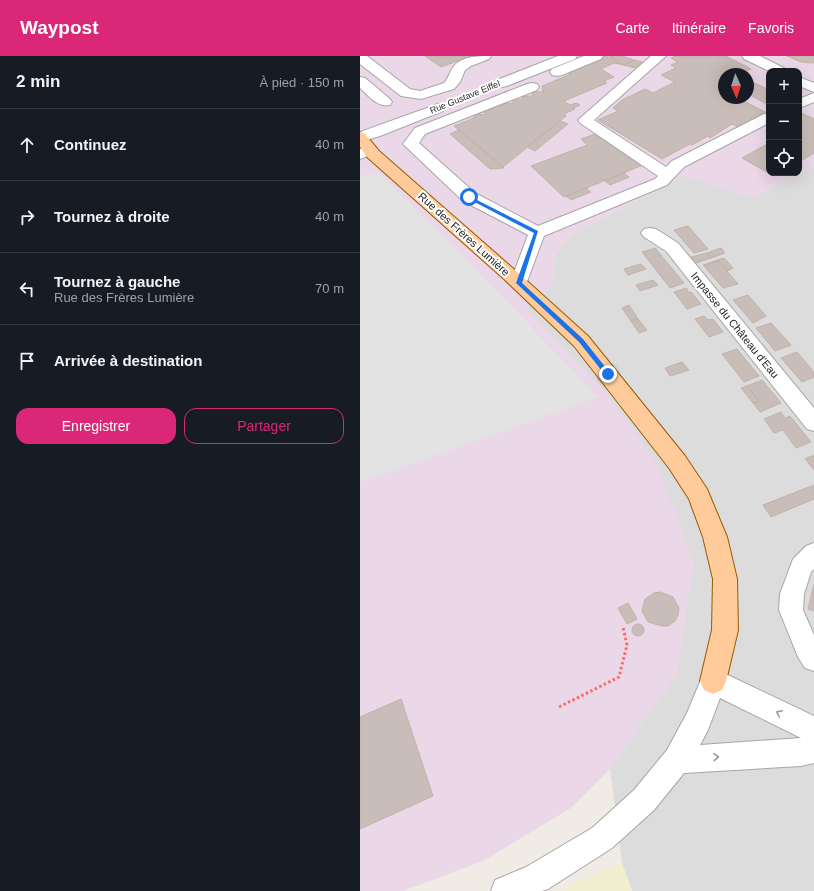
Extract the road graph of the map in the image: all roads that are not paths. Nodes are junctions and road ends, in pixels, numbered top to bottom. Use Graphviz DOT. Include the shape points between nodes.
graph roads {
  1 [pos="484,56"];
  2 [pos="570,56"];
  3 [pos="596,56"];
  4 [pos="639,56"];
  5 [pos="749,56"];
  6 [pos="360,57"];
  7 [pos="656,58"];
  8 [pos="773,68"];
  9 [pos="546,76"];
  10 [pos="360,82"];
  11 [pos="802,82"];
  12 [pos="490,87"];
  13 [pos="532,87"];
  14 [pos="814,88"];
  15 [pos="814,97"];
  16 [pos="385,102"];
  17 [pos="454,102"];
  18 [pos="802,103"];
  19 [pos="766,119"];
  20 [pos="363,144"];
  21 [pos="667,175"];
  22 [pos="537,232"];
  23 [pos="650,233"];
  24 [pos="519,283"];
  25 [pos="814,423"];
  26 [pos="814,553"];
  27 [pos="814,660"];
  28 [pos="713,680"];
  29 [pos="814,730"];
  30 [pos="814,749"];
  31 [pos="677,760"];
  32 [pos="506,891"];
  1 -- 6 [label="street" via="459,68 449,86 420,95 406,93"];
  2 -- 12 [label="street, Rue Gustave Eiffel"];
  3 -- 9 [label="street"];
  4 -- 7 [label="street"];
  5 -- 8 [label="street"];
  7 -- 21 [label="street" via="586,120"];
  10 -- 16 [label="street"];
  11 -- 14 [label="street"];
  13 -- 22 [label="street" via="420,131 411,144 469,197"];
  15 -- 18 [label="street"];
  17 -- 20 [label="street, Rue Gustave Eiffel" via="375,133"];
  19 -- 21 [label="street" via="678,164"];
  20 -- 24 [label="main road, Rue des Frères Lumière"];
  21 -- 22 [label="street" via="661,182"];
  22 -- 24 [label="street"];
  23 -- 25 [label="street, Impasse du Château d'Eau" via="672,247"];
  24 -- 28 [label="main road, Rue des Frères Lumière" via="581,341 678,462 699,496 715,537 725,579 725,630"];
  26 -- 27 [label="street" via="800,566 792,594 791,610 807,650"];
  29 -- 28 [label="street, one-way"];
  28 -- 31 [label="street, Rue des Frères Lumière" via="698,721"];
  31 -- 30 [label="street, one-way"];
  31 -- 32 [label="street, Rue des Frères Lumière" via="644,800 602,838 537,878"];
}
